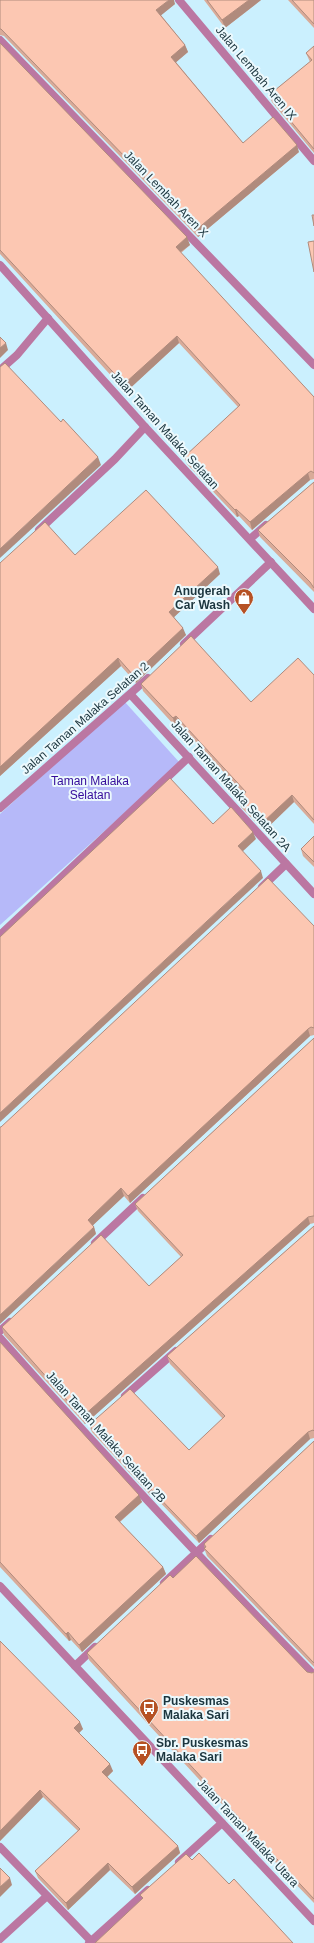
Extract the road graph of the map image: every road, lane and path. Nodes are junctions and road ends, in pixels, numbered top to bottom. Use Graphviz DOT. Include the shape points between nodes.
graph roads {
  1 [pos="179,0"];
  2 [pos="0,40"];
  3 [pos="314,161"];
  4 [pos="0,265"];
  5 [pos="48,318"];
  6 [pos="314,365"];
  7 [pos="0,370"];
  8 [pos="145,427"];
  9 [pos="273,519"];
  10 [pos="34,534"];
  11 [pos="250,539"];
  12 [pos="271,562"];
  13 [pos="314,609"];
  14 [pos="177,651"];
  15 [pos="154,673"];
  16 [pos="131,695"];
  17 [pos="189,758"];
  18 [pos="0,808"];
  19 [pos="286,864"];
  20 [pos="257,891"];
  21 [pos="314,894"];
  22 [pos="0,934"];
  23 [pos="151,1191"];
  24 [pos="87,1250"];
  25 [pos="17,1315"];
  26 [pos="0,1331"];
  27 [pos="0,1338"];
  28 [pos="184,1343"];
  29 [pos="119,1401"];
  30 [pos="218,1532"];
  31 [pos="195,1553"];
  32 [pos="0,1586"];
  33 [pos="155,1590"];
  34 [pos="104,1639"];
  35 [pos="75,1666"];
  36 [pos="313,1672"];
  37 [pos="222,1823"];
  38 [pos="0,1848"];
  39 [pos="171,1870"];
  40 [pos="154,1885"];
  41 [pos="47,1896"];
  42 [pos="314,1921"];
  43 [pos="0,1940"];
  44 [pos="91,1942"];
  1 -- 3 [label="street, Jalan Lembah Aren IX"];
  2 -- 6 [label="street, Jalan Lembah Aren X"];
  4 -- 5 [label="street, Jalan Taman Malaka Selatan"];
  5 -- 7 [label="street" via="17,355"];
  5 -- 8 [label="street, Jalan Taman Malaka Selatan"];
  8 -- 10 [label="street" via="115,459"];
  8 -- 11 [label="street, Jalan Taman Malaka Selatan"];
  9 -- 11 [label="street"];
  11 -- 12 [label="street, Jalan Taman Malaka Selatan"];
  12 -- 13 [label="street, Jalan Taman Malaka Selatan"];
  12 -- 14 [label="street"];
  15 -- 16 [label="street, Jalan Taman Malaka Selatan 2"];
  16 -- 17 [label="street, Jalan Taman Malaka Selatan 2A"];
  16 -- 18 [label="street, Jalan Taman Malaka Selatan 2"];
  17 -- 19 [label="street, Jalan Taman Malaka Selatan 2A"];
  17 -- 22 [label="street"];
  19 -- 20 [label="street"];
  19 -- 21 [label="street, Jalan Taman Malaka Selatan 2A"];
  23 -- 24 [label="street"];
  25 -- 26 [label="street"];
  27 -- 31 [label="street, Jalan Taman Malaka Selatan 2B" via="87,1430"];
  28 -- 29 [label="street"];
  30 -- 31 [label="street"];
  31 -- 33 [label="street"];
  31 -- 36 [label="street, Jalan Taman Malaka Selatan 2B"];
  32 -- 35 [label="street, Jalan Taman Malaka Utara"];
  34 -- 35 [label="street"];
  35 -- 37 [label="street, Jalan Taman Malaka Utara"];
  37 -- 39 [label="street"];
  37 -- 42 [label="street, Jalan Taman Malaka Utara"];
  38 -- 41 [label="street"];
  40 -- 44 [label="street"];
  41 -- 43 [label="street"];
  41 -- 44 [label="street"];
}
